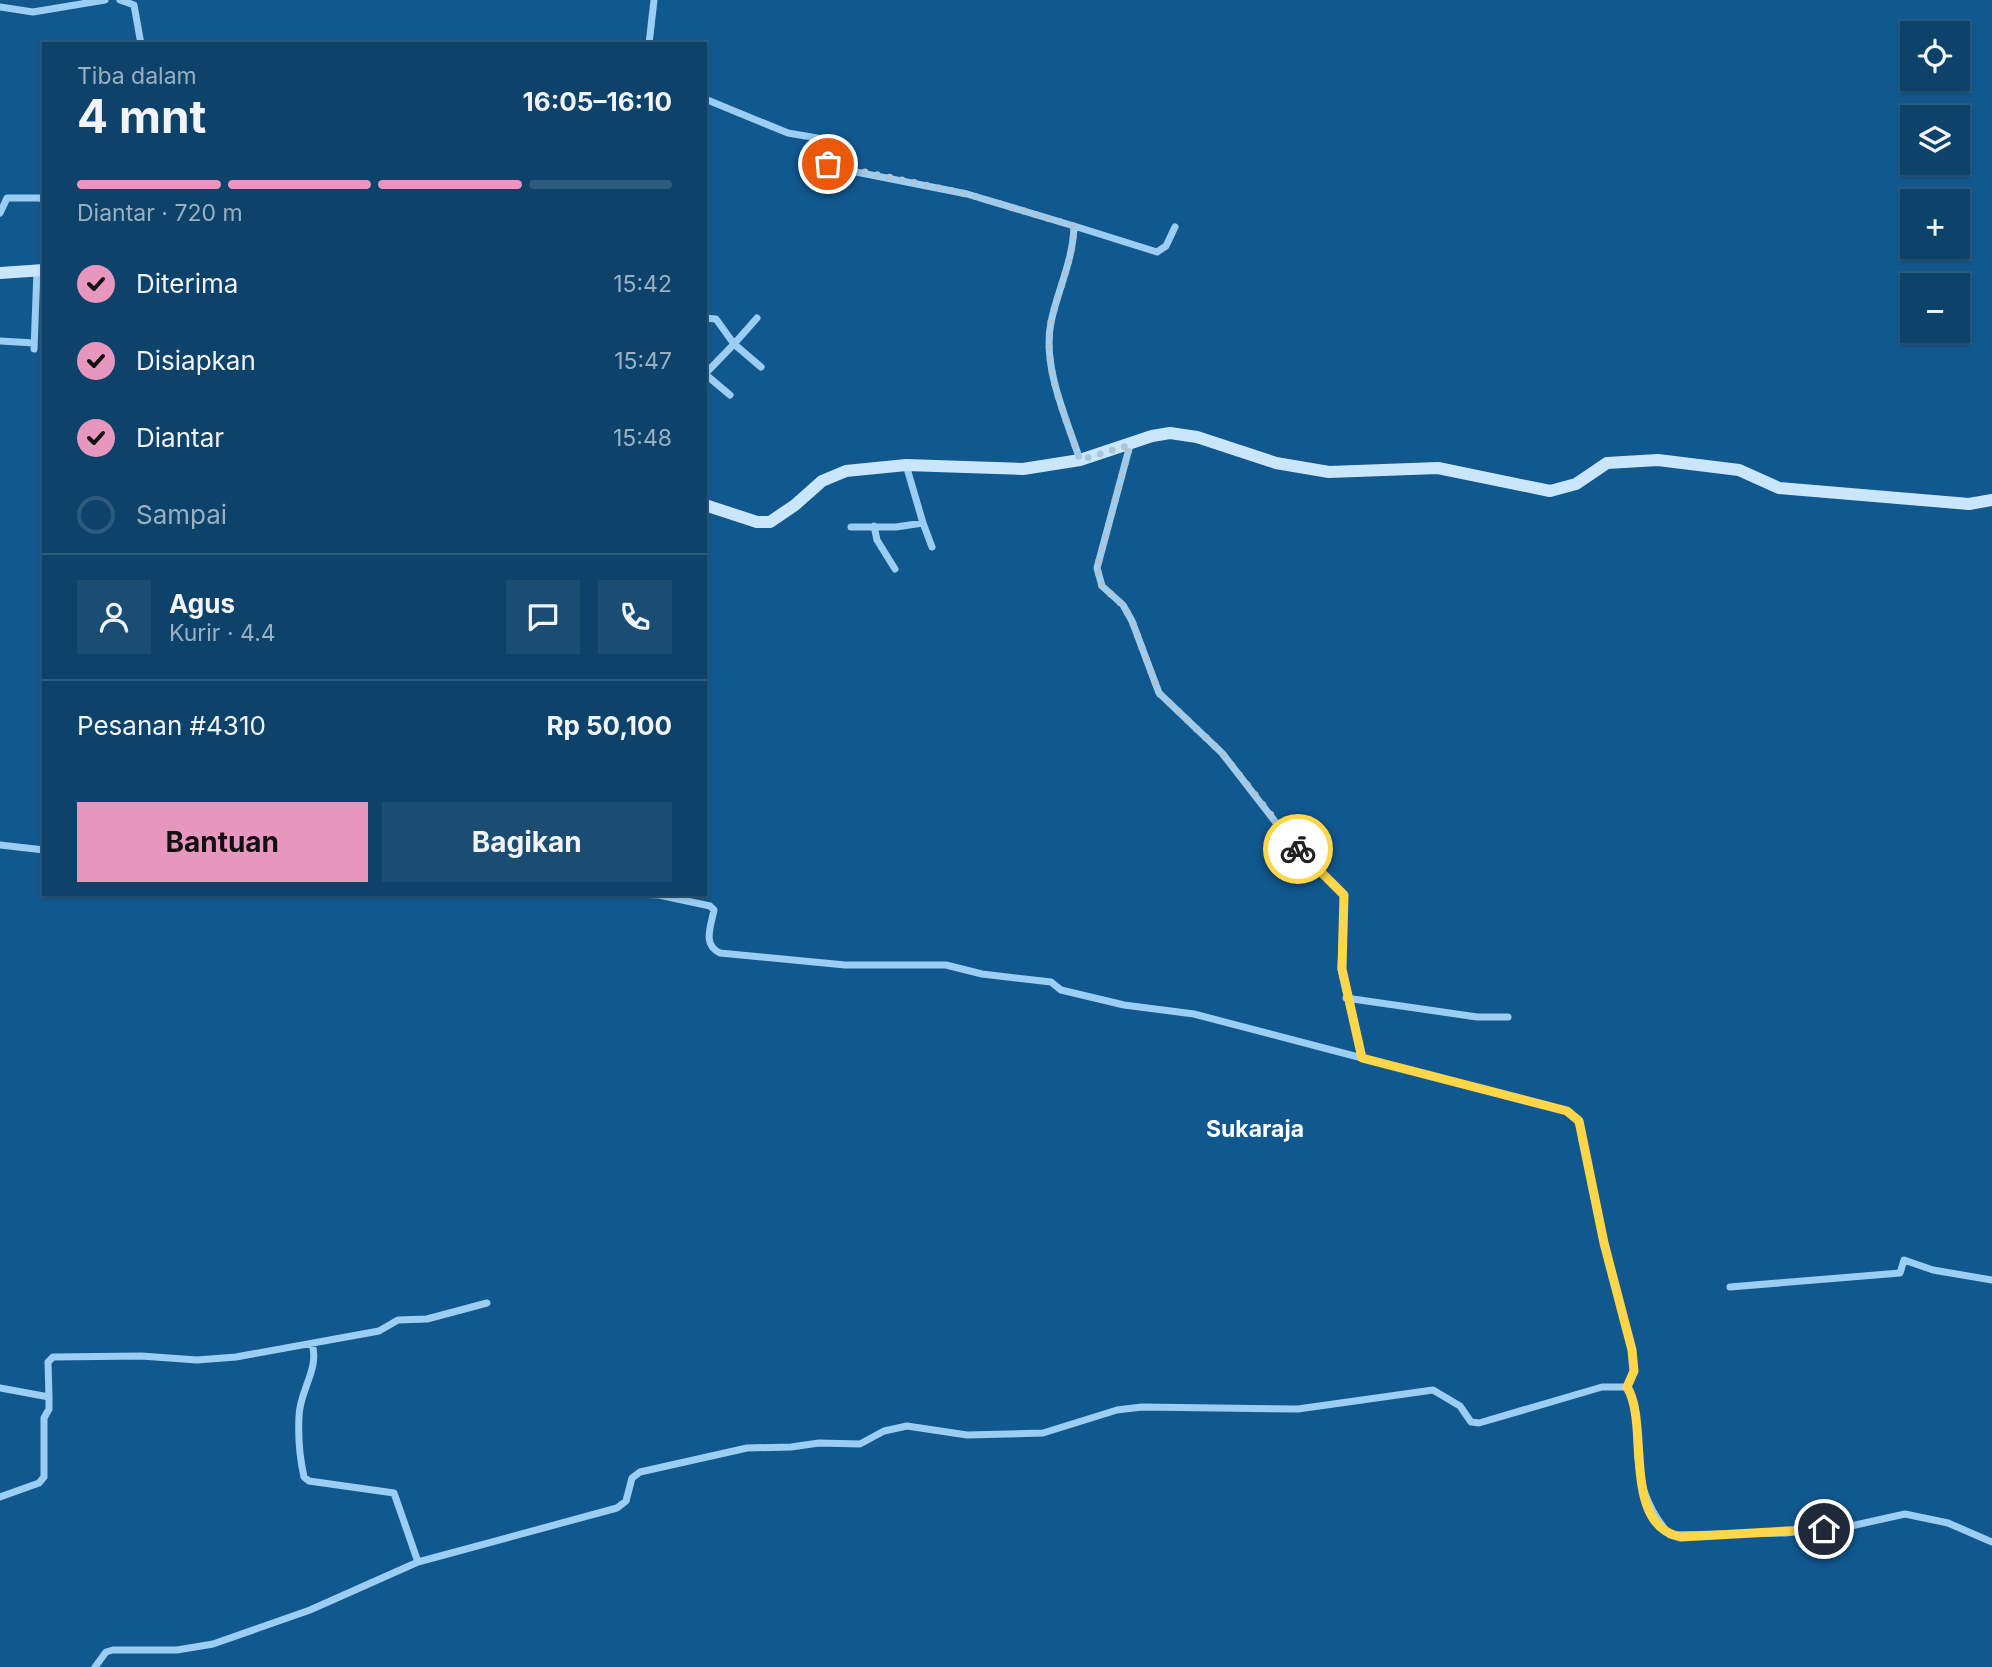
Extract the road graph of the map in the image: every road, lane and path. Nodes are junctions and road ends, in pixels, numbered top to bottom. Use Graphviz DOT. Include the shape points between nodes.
graph roads {
  1 [pos="104,0"];
  2 [pos="120,0"];
  3 [pos="654,0"];
  4 [pos="0,7"];
  5 [pos="141,42"];
  6 [pos="649,42"];
  7 [pos="707,100"];
  8 [pos="42,200"];
  9 [pos="0,214"];
  10 [pos="1074,226"];
  11 [pos="1175,227"];
  12 [pos="40,270"];
  13 [pos="0,272"];
  14 [pos="707,318"];
  15 [pos="757,318"];
  16 [pos="0,341"];
  17 [pos="734,344"];
  18 [pos="761,367"];
  19 [pos="707,372"];
  20 [pos="707,376"];
  21 [pos="730,395"];
  22 [pos="1130,445"];
  23 [pos="1080,460"];
  24 [pos="906,465"];
  25 [pos="1992,500"];
  26 [pos="707,506"];
  27 [pos="923,523"];
  28 [pos="874,526"];
  29 [pos="851,527"];
  30 [pos="932,547"];
  31 [pos="895,569"];
  32 [pos="0,845"];
  33 [pos="42,850"];
  34 [pos="664,896"];
  35 [pos="1346,998"];
  36 [pos="1508,1017"];
  37 [pos="1362,1058"];
  38 [pos="1992,1280"];
  39 [pos="1730,1287"];
  40 [pos="486,1303"];
  41 [pos="312,1344"];
  42 [pos="1627,1387"];
  43 [pos="0,1388"];
  44 [pos="50,1397"];
  45 [pos="0,1497"];
  46 [pos="1992,1542"];
  47 [pos="418,1562"];
  48 [pos="95,1667"];
  1 -- 4 [label="street" via="33,12"];
  2 -- 5 [label="street" via="134,5"];
  3 -- 6 [label="street"];
  7 -- 10 [label="street" via="788,133 829,141 832,148 827,162 831,167 967,194"];
  8 -- 9 [label="street" via="6,198"];
  10 -- 11 [label="street" via="1157,252 1166,247"];
  10 -- 23 [label="street" via="1051,323 1051,368"];
  12 -- 13 [label="main road"];
  12 -- 16 [label="street" via="34,346"];
  14 -- 17 [label="street" via="716,318"];
  15 -- 17 [label="street"];
  17 -- 18 [label="street"];
  17 -- 19 [label="street"];
  20 -- 21 [label="street"];
  22 -- 23 [label="main road"];
  22 -- 25 [label="main road" via="1152,436 1182,434 1305,470 1438,468 1550,491 1576,484 1607,463 1658,460 1739,470 1779,488 1960,503"];
  22 -- 35 [label="street" via="1097,568 1102,586 1123,605 1132,621 1159,693 1222,753 1287,838 1344,895"];
  23 -- 24 [label="main road" via="1023,469"];
  24 -- 26 [label="main road" via="831,475 770,522"];
  24 -- 27 [label="street"];
  27 -- 28 [label="street"];
  27 -- 30 [label="street"];
  28 -- 29 [label="street"];
  28 -- 31 [label="street"];
  32 -- 33 [label="street"];
  34 -- 37 [label="street" via="714,910 709,942 720,953 845,965 946,965 1051,982 1061,990 1124,1005 1194,1014"];
  35 -- 36 [label="street" via="1477,1017"];
  35 -- 37 [label="street"];
  37 -- 42 [label="street" via="1567,1111 1579,1121 1632,1350 1634,1371"];
  38 -- 39 [label="street" via="1904,1260 1900,1273"];
  40 -- 41 [label="street" via="427,1319 398,1320 379,1331"];
  41 -- 44 [label="street" via="197,1360 53,1357 48,1362"];
  41 -- 47 [label="street" via="315,1364 303,1391 299,1417 304,1477 394,1493"];
  42 -- 46 [label="street" via="1637,1413 1642,1493 1670,1535 1786,1533 1905,1514 1948,1523"];
  42 -- 47 [label="street" via="1602,1387 1479,1423 1471,1422 1460,1406 1433,1390 1298,1409 1142,1407 1043,1433 967,1435 907,1426 884,1431 860,1444 747,1448 640,1472 632,1478 626,1502 617,1508"];
  43 -- 44 [label="street"];
  44 -- 45 [label="street" via="44,1418 42,1480"];
  47 -- 48 [label="street" via="261,1629 197,1648 113,1650"];
}
